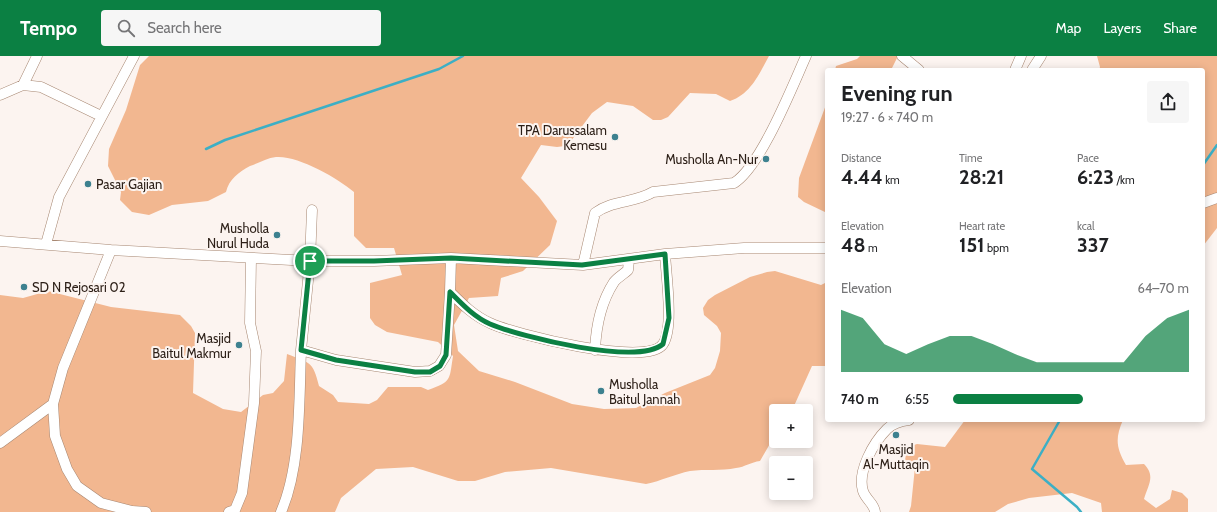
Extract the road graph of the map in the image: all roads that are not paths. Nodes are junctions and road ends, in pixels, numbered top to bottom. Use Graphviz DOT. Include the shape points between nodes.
graph roads {
  1 [pos="37,56"];
  2 [pos="134,56"];
  3 [pos="806,56"];
  4 [pos="902,56"];
  5 [pos="1021,56"];
  6 [pos="1041,56"];
  7 [pos="917,68"];
  8 [pos="1016,68"];
  9 [pos="1033,68"];
  10 [pos="23,85"];
  11 [pos="0,96"];
  12 [pos="101,116"];
  13 [pos="1217,198"];
  14 [pos="1205,202"];
  15 [pos="312,210"];
  16 [pos="0,241"];
  17 [pos="46,244"];
  18 [pos="825,248"];
  19 [pos="111,250"];
  20 [pos="665,254"];
  21 [pos="251,258"];
  22 [pos="451,258"];
  23 [pos="629,260"];
  24 [pos="310,261"];
  25 [pos="582,265"];
  26 [pos="450,292"];
  27 [pos="301,350"];
  28 [pos="595,350"];
  29 [pos="54,404"];
  30 [pos="897,422"];
  31 [pos="0,443"];
  32 [pos="146,512"];
  33 [pos="229,512"];
  34 [pos="281,512"];
  35 [pos="875,512"];
  1 -- 10 [label="street"];
  2 -- 12 [label="street"];
  3 -- 25 [label="street" via="757,159 742,178 734,183 653,192 643,198 602,208 595,213"];
  4 -- 7 [label="street"];
  5 -- 8 [label="street"];
  6 -- 9 [label="street"];
  10 -- 11 [label="street"];
  10 -- 12 [label="street" via="41,87"];
  12 -- 17 [label="street" via="59,197"];
  13 -- 14 [label="street"];
  15 -- 24 [label="street"];
  16 -- 17 [label="street"];
  17 -- 19 [label="street"];
  18 -- 20 [label="street" via="744,248"];
  19 -- 21 [label="street"];
  19 -- 29 [label="street" via="63,368"];
  20 -- 23 [label="street"];
  20 -- 28 [label="street" via="669,318 663,344 652,351"];
  21 -- 24 [label="street"];
  21 -- 33 [label="street" via="250,323 256,351 254,403 242,493 235,510"];
  22 -- 24 [label="street"];
  22 -- 25 [label="street"];
  22 -- 26 [label="street"];
  23 -- 25 [label="street"];
  23 -- 28 [label="street" via="628,270 615,281 601,313 595,335"];
  24 -- 27 [label="street"];
  26 -- 27 [label="street" via="446,355 440,366 430,372 336,360"];
  26 -- 28 [label="street" via="489,323 542,339"];
  27 -- 34 [label="street" via="293,473 288,497"];
  29 -- 31 [label="street"];
  29 -- 32 [label="street" via="55,436 67,469 77,486 101,503"];
  30 -- 35 [label="street" via="887,429 876,443 865,467 863,492 874,506"];
}
